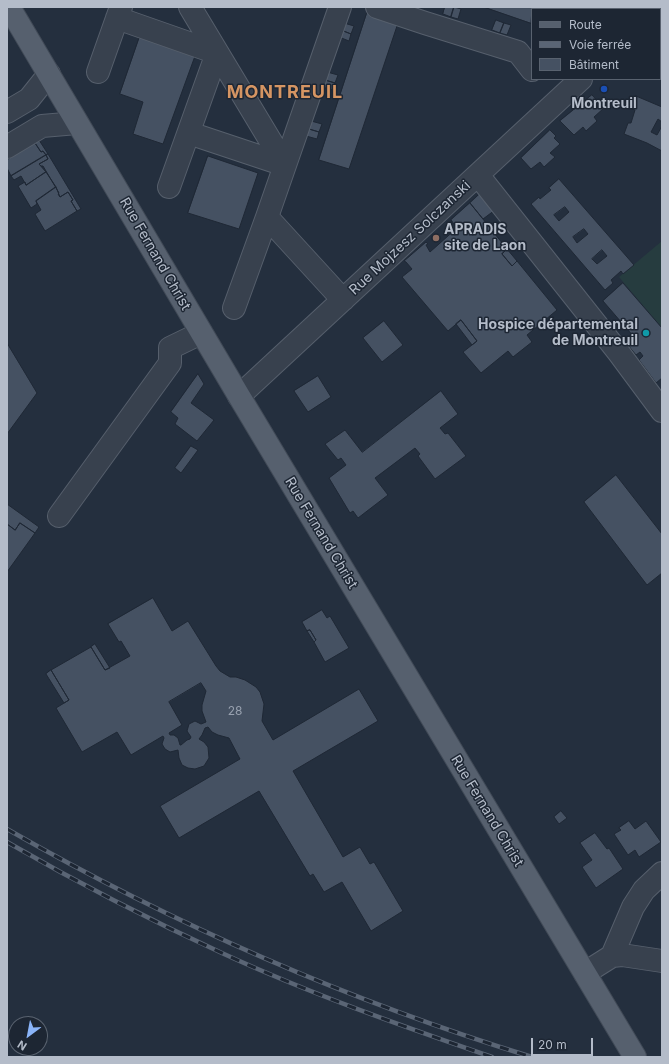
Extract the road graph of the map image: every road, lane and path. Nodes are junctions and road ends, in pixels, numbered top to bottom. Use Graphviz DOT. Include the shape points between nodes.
graph roads {
  1 [pos="9,7"];
  2 [pos="190,7"];
  3 [pos="340,7"];
  4 [pos="377,7"];
  5 [pos="119,12"];
  6 [pos="217,53"];
  7 [pos="531,69"];
  8 [pos="98,72"];
  9 [pos="48,74"];
  10 [pos="580,80"];
  11 [pos="7,112"];
  12 [pos="77,123"];
  13 [pos="189,134"];
  14 [pos="7,147"];
  15 [pos="284,165"];
  16 [pos="478,175"];
  17 [pos="169,188"];
  18 [pos="267,217"];
  19 [pos="343,300"];
  20 [pos="234,308"];
  21 [pos="201,333"];
  22 [pos="239,396"];
  23 [pos="662,411"];
  24 [pos="59,516"];
  25 [pos="662,873"];
  26 [pos="612,956"];
  27 [pos="662,961"];
  28 [pos="585,973"];
  29 [pos="635,1057"];
  1 -- 9 [label="main road, Rue Fernand Christ"];
  2 -- 6 [label="street"];
  3 -- 15 [label="street"];
  4 -- 7 [label="street" via="518,52"];
  5 -- 6 [label="street"];
  5 -- 8 [label="street"];
  6 -- 13 [label="street"];
  6 -- 15 [label="street"];
  9 -- 11 [label="street" via="29,99"];
  9 -- 12 [label="main road, Rue Fernand Christ"];
  10 -- 16 [label="street, Rue Mojzesz Solczanski"];
  12 -- 14 [label="street" via="42,126"];
  12 -- 21 [label="main road, Rue Fernand Christ"];
  13 -- 15 [label="street"];
  13 -- 17 [label="street"];
  15 -- 18 [label="street"];
  16 -- 19 [label="street, Rue Mojzesz Solczanski"];
  16 -- 23 [label="street"];
  18 -- 19 [label="street"];
  18 -- 20 [label="street"];
  19 -- 22 [label="street, Rue Mojzesz Solczanski"];
  21 -- 22 [label="main road, Rue Fernand Christ"];
  21 -- 24 [label="street" via="170,348 170,363"];
  22 -- 28 [label="main road, Rue Fernand Christ"];
  25 -- 26 [label="street" via="644,890 633,907"];
  26 -- 27 [label="street"];
  26 -- 28 [label="street"];
  28 -- 29 [label="main road, Rue Fernand Christ"];
}
